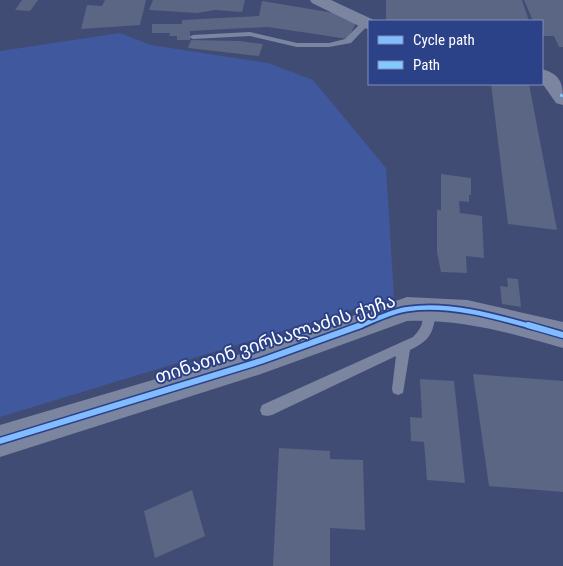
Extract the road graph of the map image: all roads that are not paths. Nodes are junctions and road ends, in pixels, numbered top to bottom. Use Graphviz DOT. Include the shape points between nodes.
graph roads {
  1 [pos="318,0"];
  2 [pos="368,23"];
  3 [pos="193,37"];
  4 [pos="543,76"];
  5 [pos="562,96"];
  6 [pos="431,307"];
  7 [pos="563,335"];
  8 [pos="404,347"];
  9 [pos="398,389"];
  10 [pos="268,410"];
  11 [pos="0,441"];
  1 -- 2 [label="street"];
  2 -- 3 [label="lane" via="348,41 329,45 297,45 250,34"];
  4 -- 5 [label="street"];
  6 -- 7 [label="street, თინათინ ვირსალაძის ქუჩა" via="466,311"];
  6 -- 8 [label="lane" via="427,331"];
  6 -- 11 [label="street, თინათინ ვირსალაძის ქუჩა" via="407,309 262,361"];
  8 -- 9 [label="lane"];
  8 -- 10 [label="lane"];
}
